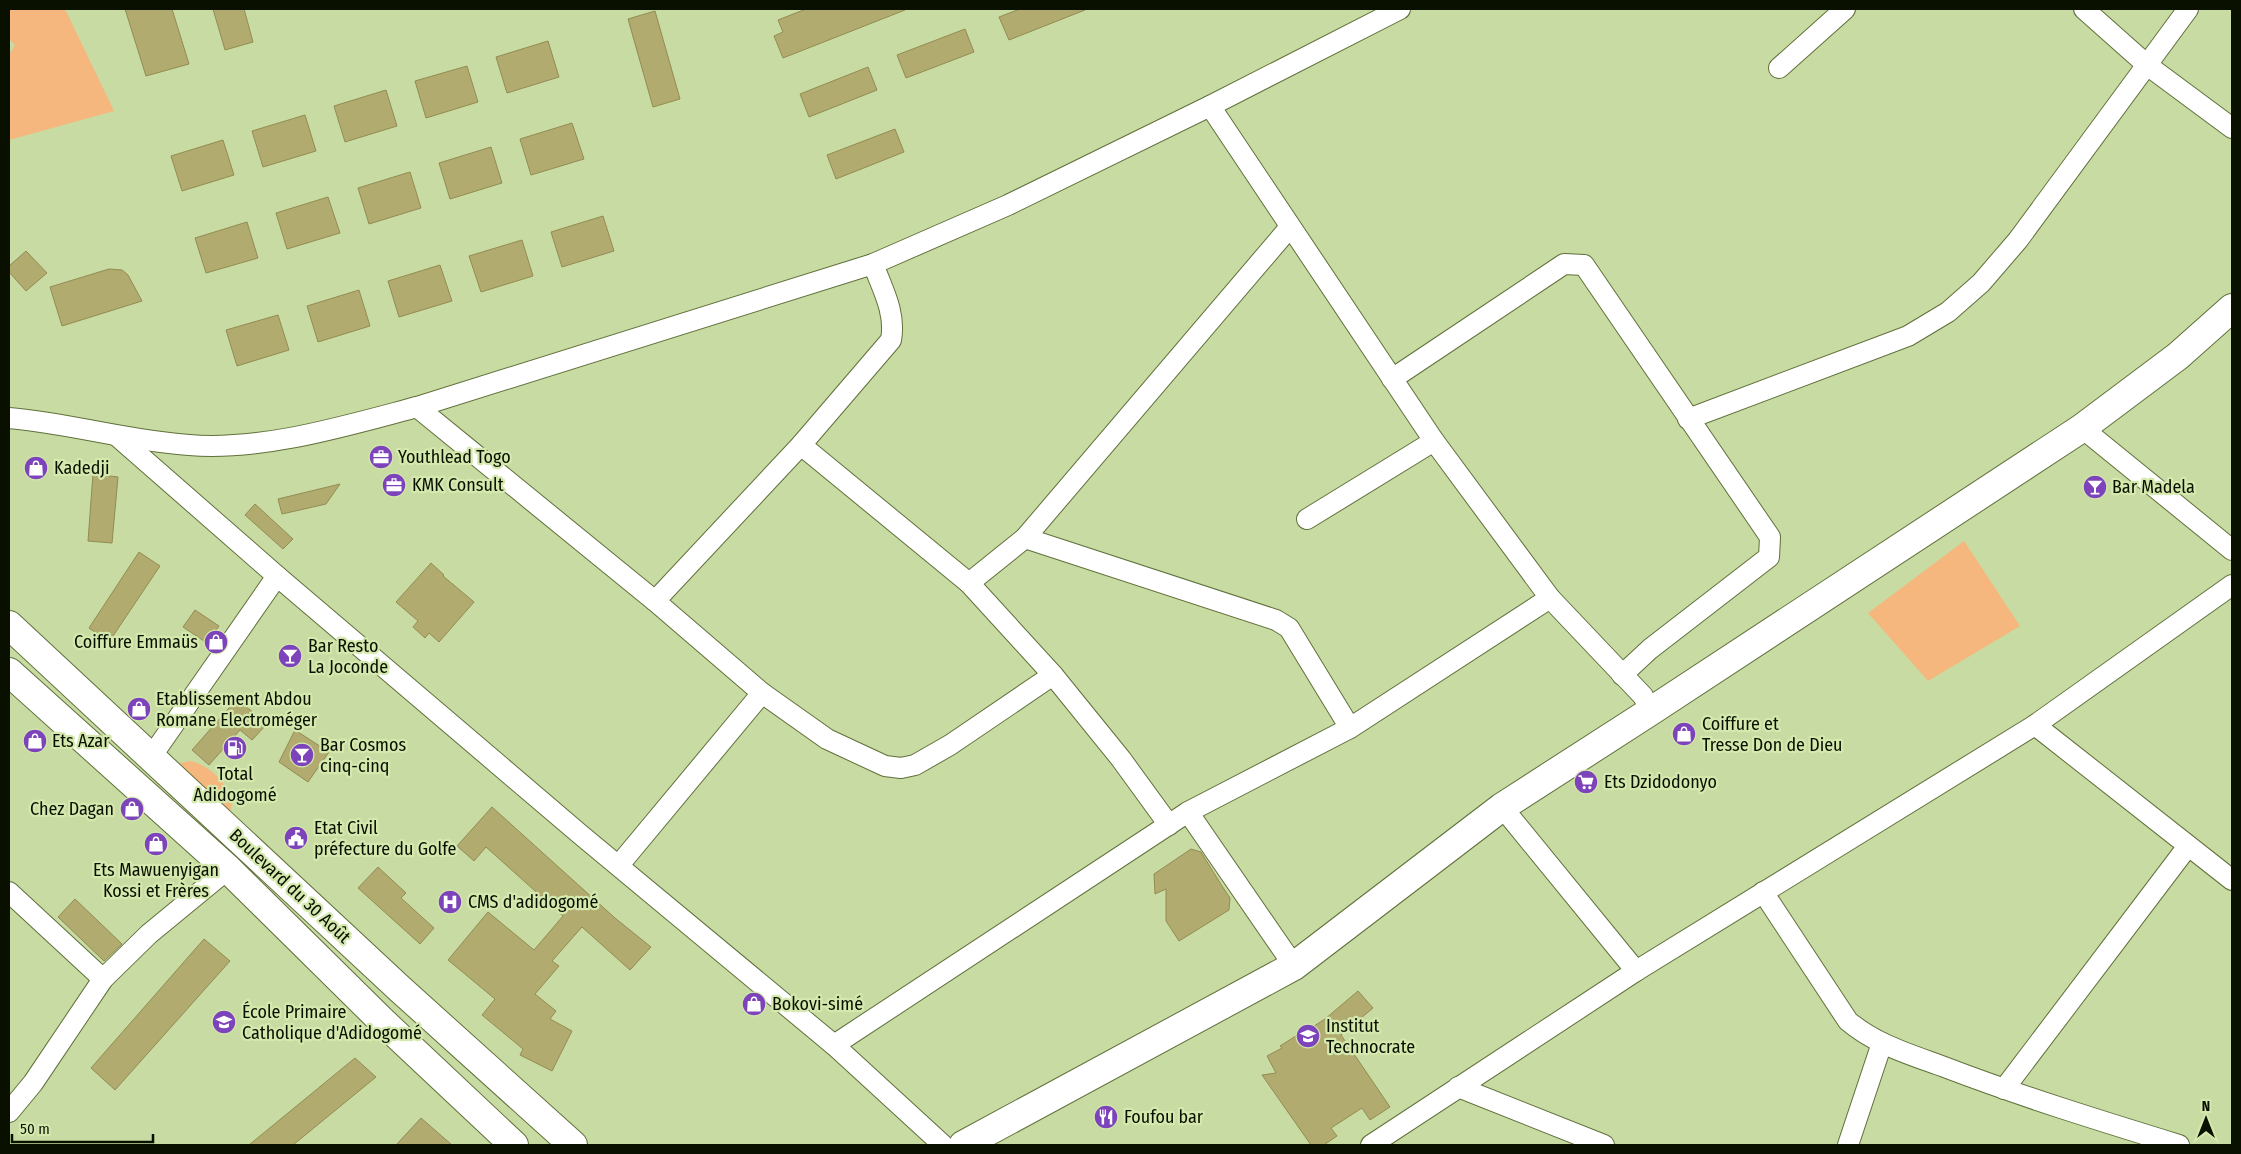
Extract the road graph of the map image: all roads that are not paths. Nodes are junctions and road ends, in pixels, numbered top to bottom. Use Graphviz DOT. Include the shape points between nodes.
graph roads {
  1 [pos="1400,9"];
  2 [pos="1845,9"];
  3 [pos="2084,9"];
  4 [pos="2188,9"];
  5 [pos="2148,65"];
  6 [pos="1779,68"];
  7 [pos="1210,106"];
  8 [pos="2232,128"];
  9 [pos="1290,227"];
  10 [pos="873,264"];
  11 [pos="2232,308"];
  12 [pos="1392,378"];
  13 [pos="417,407"];
  14 [pos="9,418"];
  15 [pos="1688,419"];
  16 [pos="2082,428"];
  17 [pos="117,436"];
  18 [pos="1434,441"];
  19 [pos="801,445"];
  20 [pos="1307,519"];
  21 [pos="1025,538"];
  22 [pos="2232,550"];
  23 [pos="277,576"];
  24 [pos="969,582"];
  25 [pos="2232,585"];
  26 [pos="1550,598"];
  27 [pos="655,601"];
  28 [pos="9,625"];
  29 [pos="9,672"];
  30 [pos="1053,675"];
  31 [pos="1622,675"];
  32 [pos="762,693"];
  33 [pos="1651,711"];
  34 [pos="2034,725"];
  35 [pos="1350,728"];
  36 [pos="151,757"];
  37 [pos="131,780"];
  38 [pos="1502,807"];
  39 [pos="1188,812"];
  40 [pos="1169,825"];
  41 [pos="2188,846"];
  42 [pos="619,865"];
  43 [pos="228,869"];
  44 [pos="2232,880"];
  45 [pos="9,892"];
  46 [pos="1763,892"];
  47 [pos="1294,966"];
  48 [pos="1636,971"];
  49 [pos="103,979"];
  50 [pos="1882,1043"];
  51 [pos="834,1045"];
  52 [pos="1458,1087"];
  53 [pos="2004,1090"];
  54 [pos="9,1112"];
  55 [pos="514,1145"];
  56 [pos="573,1145"];
  57 [pos="943,1145"];
  58 [pos="963,1145"];
  59 [pos="1371,1145"];
  60 [pos="1604,1145"];
  61 [pos="1848,1145"];
  62 [pos="2179,1145"];
  1 -- 7 [label="street"];
  2 -- 6 [label="street"];
  3 -- 5 [label="street"];
  4 -- 5 [label="street"];
  5 -- 8 [label="street"];
  5 -- 15 [label="street" via="2018,240 1981,283 1948,312 1908,336"];
  7 -- 9 [label="street"];
  7 -- 10 [label="street" via="1008,205"];
  9 -- 12 [label="street"];
  9 -- 21 [label="street"];
  10 -- 13 [label="street"];
  10 -- 19 [label="street" via="891,310 894,326 891,340"];
  11 -- 16 [label="main road" via="2178,356"];
  12 -- 15 [label="street" via="1564,264 1584,265"];
  12 -- 18 [label="street"];
  13 -- 17 [label="street" via="238,445 190,445"];
  13 -- 27 [label="street"];
  14 -- 17 [label="street" via="50,422"];
  15 -- 31 [label="street" via="1770,537 1769,557 1650,649"];
  16 -- 22 [label="street"];
  16 -- 33 [label="main road"];
  17 -- 23 [label="street"];
  18 -- 20 [label="street"];
  18 -- 26 [label="street"];
  19 -- 24 [label="street"];
  19 -- 27 [label="street"];
  21 -- 24 [label="street"];
  21 -- 35 [label="street" via="1284,623"];
  23 -- 36 [label="street"];
  23 -- 42 [label="street"];
  24 -- 30 [label="street"];
  25 -- 34 [label="street"];
  26 -- 31 [label="street"];
  26 -- 35 [label="street"];
  27 -- 32 [label="street"];
  28 -- 36 [label="main road, Boulevard du 30 Août"];
  29 -- 37 [label="main road, Boulevard du 30 Août"];
  30 -- 32 [label="street" via="950,745 915,765 901,768 885,766 827,739"];
  30 -- 40 [label="street"];
  31 -- 33 [label="street" via="1643,696"];
  32 -- 42 [label="street"];
  33 -- 38 [label="main road"];
  34 -- 41 [label="street"];
  34 -- 46 [label="street"];
  35 -- 39 [label="street"];
  36 -- 37 [label="main road"];
  36 -- 56 [label="main road, Boulevard du 30 Août"];
  37 -- 43 [label="main road, Boulevard du 30 Août"];
  38 -- 47 [label="main road"];
  38 -- 48 [label="street"];
  39 -- 40 [label="street"];
  39 -- 47 [label="street"];
  40 -- 51 [label="street"];
  41 -- 44 [label="street"];
  41 -- 53 [label="street"];
  42 -- 51 [label="street"];
  43 -- 49 [label="street" via="149,934"];
  43 -- 55 [label="main road, Boulevard du 30 Août"];
  45 -- 49 [label="street"];
  46 -- 48 [label="street"];
  46 -- 50 [label="street" via="1848,1020 1862,1033"];
  47 -- 58 [label="main road"];
  48 -- 52 [label="street"];
  49 -- 54 [label="street" via="33,1083"];
  50 -- 53 [label="street"];
  50 -- 61 [label="street"];
  51 -- 57 [label="street"];
  52 -- 59 [label="street"];
  52 -- 60 [label="street"];
  53 -- 62 [label="street"];
}
